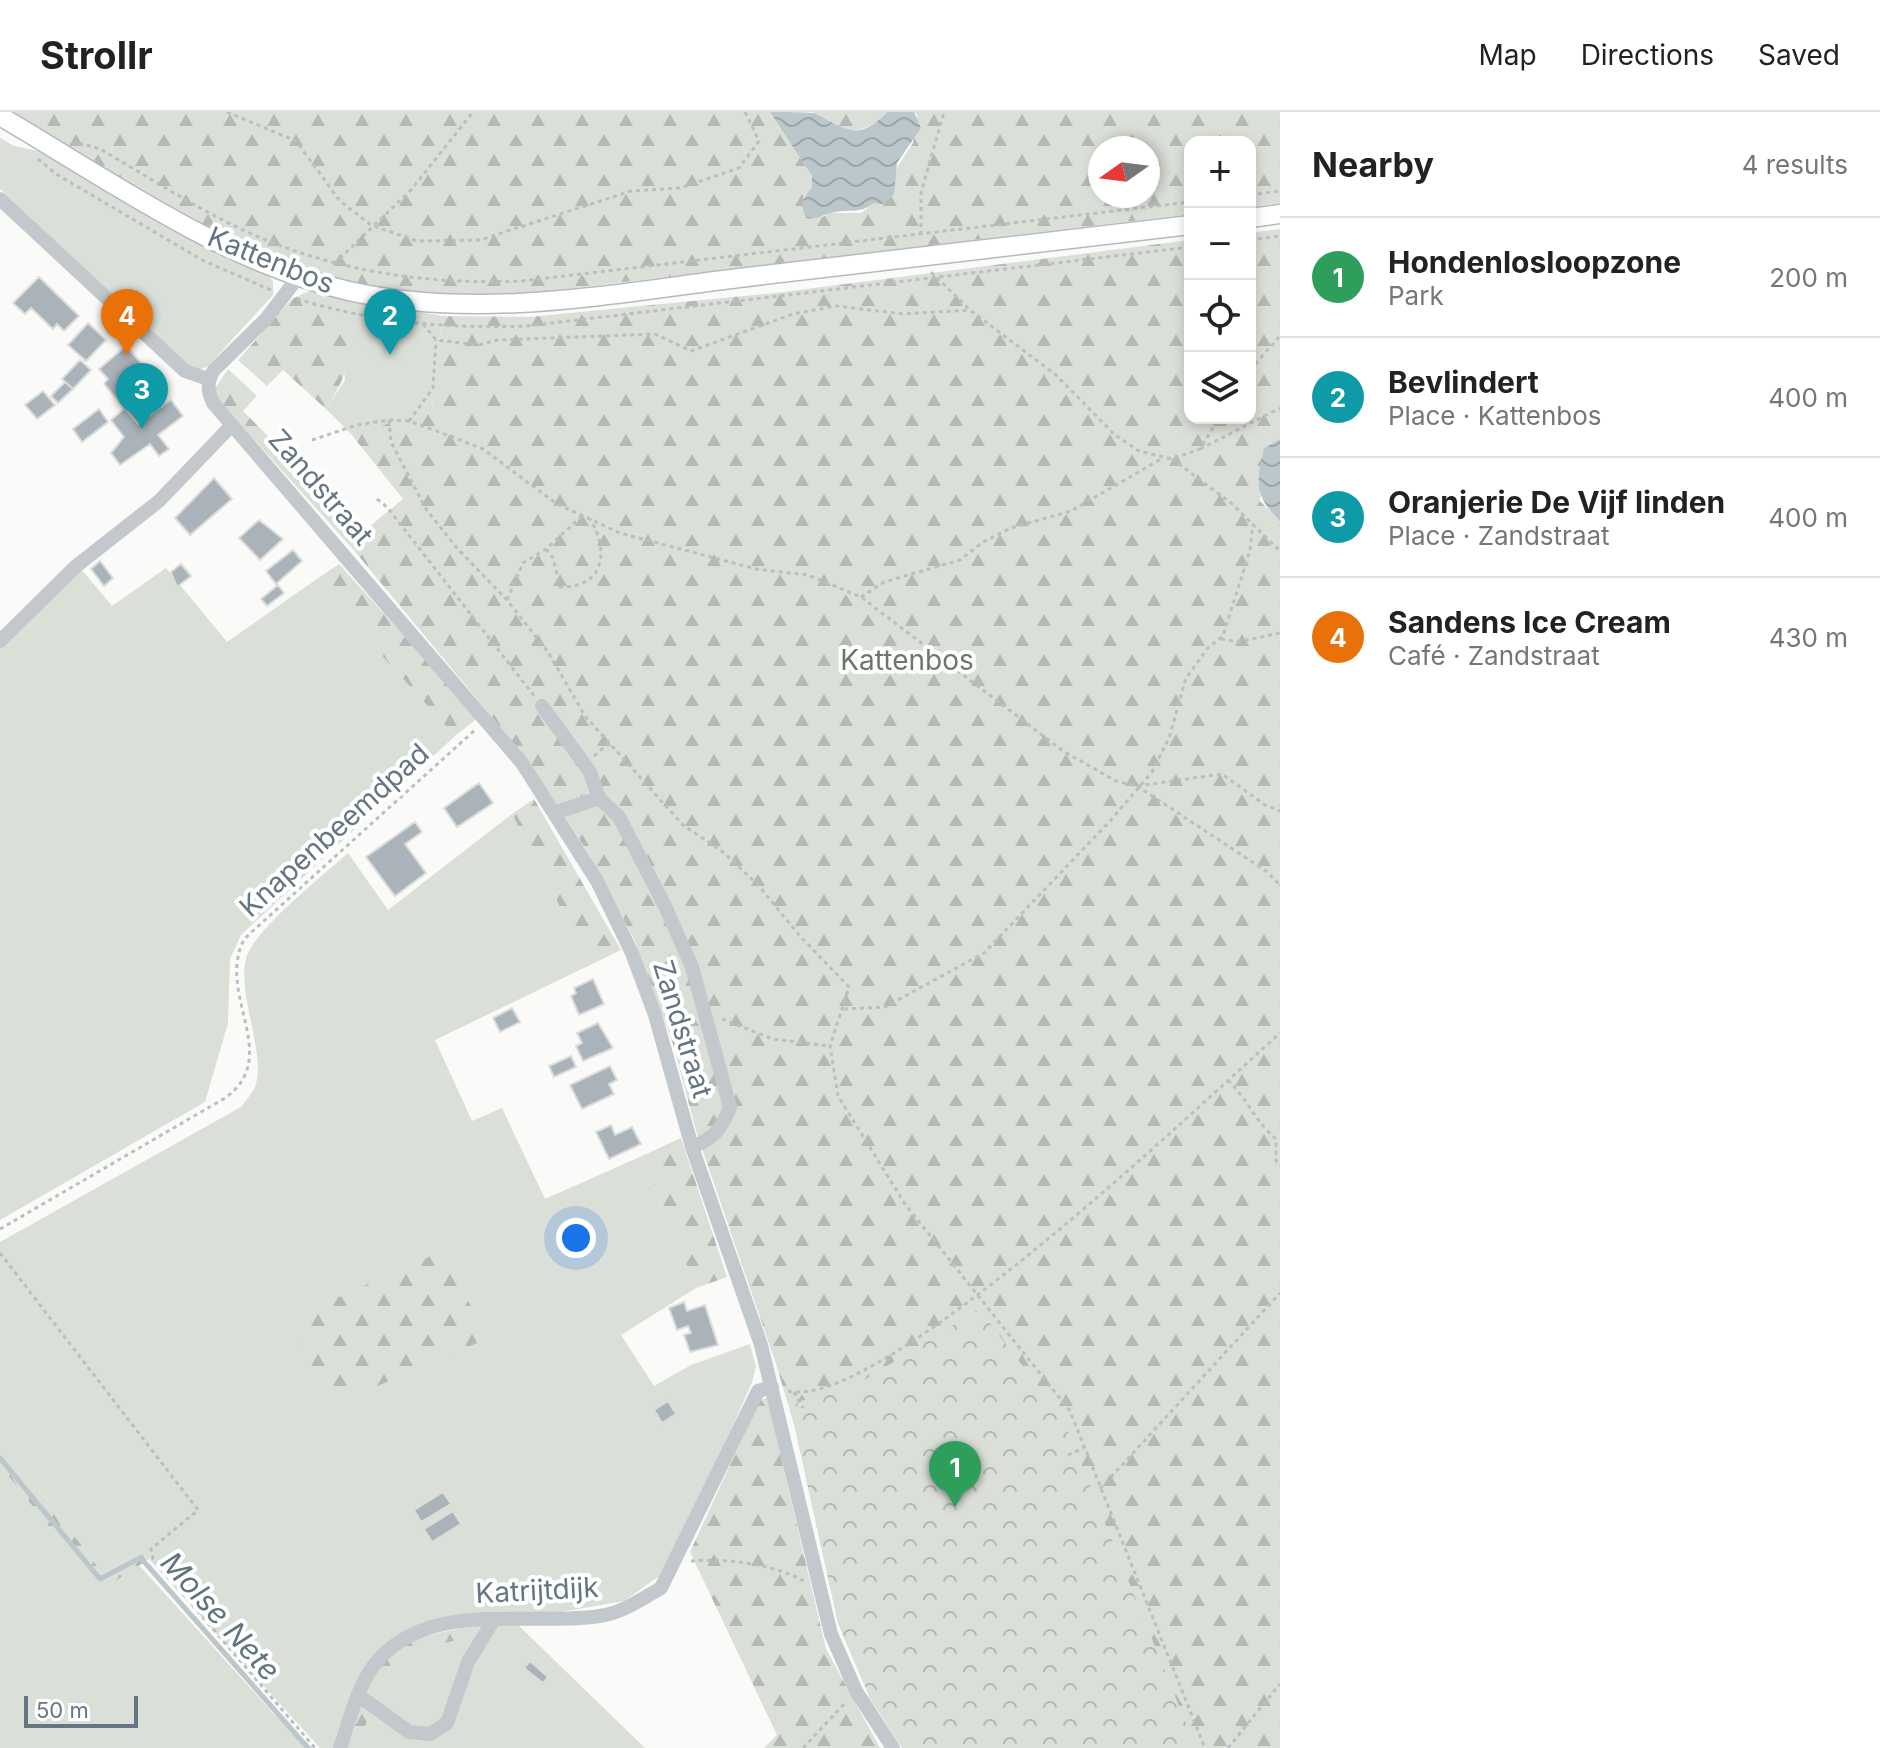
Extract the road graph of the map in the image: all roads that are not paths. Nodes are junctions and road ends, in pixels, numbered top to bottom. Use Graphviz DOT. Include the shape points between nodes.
graph roads {
  1 [pos="0,116"];
  2 [pos="0,199"];
  3 [pos="1280,214"];
  4 [pos="1256,217"];
  5 [pos="1184,226"];
  6 [pos="299,276"];
  7 [pos="208,379"];
  8 [pos="232,425"];
  9 [pos="0,641"];
  10 [pos="542,706"];
  11 [pos="599,798"];
  12 [pos="554,813"];
  13 [pos="692,1147"];
  14 [pos="772,1387"];
  15 [pos="493,1621"];
  16 [pos="358,1695"];
  17 [pos="340,1748"];
  18 [pos="893,1748"];
  1 -- 6 [label="main road, Kattenbos" via="219,243"];
  2 -- 7 [label="street" via="185,371"];
  3 -- 4 [label="main road"];
  5 -- 6 [label="main road, Kattenbos" via="504,304 383,297"];
  6 -- 7 [label="street"];
  7 -- 8 [label="street, Zandstraat" via="213,403"];
  8 -- 9 [label="street, Zandstraat" via="159,501 75,567"];
  8 -- 12 [label="street, Zandstraat" via="486,719"];
  10 -- 11 [label="street" via="585,764"];
  11 -- 12 [label="street"];
  11 -- 13 [label="street" via="619,817 637,848 692,967 707,1014 730,1107 716,1133"];
  12 -- 13 [label="street, Zandstraat" via="597,881 632,953"];
  13 -- 14 [label="street, Zandstraat"];
  14 -- 15 [label="street, Katrijtdijk" via="758,1391 661,1588 602,1616"];
  14 -- 18 [label="street, Zandstraat" via="831,1634 856,1691"];
  15 -- 16 [label="street, Katrijtdijk" via="429,1627 399,1642 378,1660"];
  15 -- 16 [label="street" via="468,1662 447,1723 430,1734 409,1732"];
  16 -- 17 [label="street, Katrijtdijk"];
}
